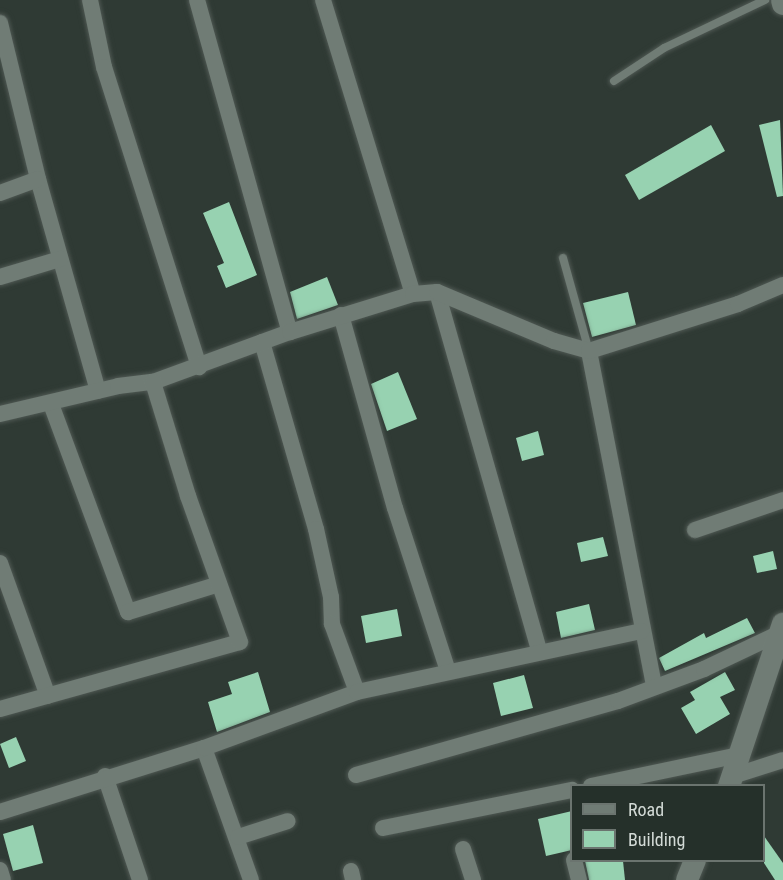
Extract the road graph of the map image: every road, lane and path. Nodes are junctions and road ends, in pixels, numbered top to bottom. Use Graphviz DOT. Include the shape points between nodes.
graph roads {
  1 [pos="90,0"];
  2 [pos="197,0"];
  3 [pos="322,0"];
  4 [pos="765,0"];
  5 [pos="782,0"];
  6 [pos="783,4"];
  7 [pos="0,23"];
  8 [pos="614,81"];
  9 [pos="38,179"];
  10 [pos="0,193"];
  11 [pos="563,258"];
  12 [pos="60,260"];
  13 [pos="0,277"];
  14 [pos="783,285"];
  15 [pos="436,292"];
  16 [pos="413,294"];
  17 [pos="341,315"];
  18 [pos="290,332"];
  19 [pos="262,342"];
  20 [pos="589,351"];
  21 [pos="199,367"];
  22 [pos="153,382"];
  23 [pos="98,391"];
  24 [pos="51,404"];
  25 [pos="0,414"];
  26 [pos="783,500"];
  27 [pos="694,530"];
  28 [pos="0,563"];
  29 [pos="219,584"];
  30 [pos="781,628"];
  31 [pos="642,631"];
  32 [pos="539,651"];
  33 [pos="448,671"];
  34 [pos="654,685"];
  35 [pos="357,692"];
  36 [pos="48,696"];
  37 [pos="0,709"];
  38 [pos="204,748"];
  39 [pos="779,764"];
  40 [pos="734,772"];
  41 [pos="356,775"];
  42 [pos="105,776"];
  43 [pos="611,784"];
  44 [pos="570,790"];
  45 [pos="0,812"];
  46 [pos="288,821"];
  47 [pos="382,828"];
  48 [pos="238,837"];
  49 [pos="463,849"];
  50 [pos="574,862"];
  51 [pos="695,862"];
  52 [pos="0,870"];
  53 [pos="3,880"];
  54 [pos="140,880"];
  55 [pos="251,880"];
  56 [pos="473,880"];
  57 [pos="579,880"];
  58 [pos="687,880"];
  1 -- 21 [label="street" via="104,67"];
  2 -- 18 [label="street"];
  3 -- 16 [label="street"];
  4 -- 8 [label="lane" via="664,48"];
  5 -- 6 [label="main road"];
  7 -- 9 [label="street"];
  9 -- 10 [label="street"];
  9 -- 12 [label="street"];
  11 -- 20 [label="lane"];
  12 -- 13 [label="street"];
  12 -- 23 [label="street"];
  14 -- 20 [label="street" via="738,304"];
  15 -- 16 [label="street"];
  15 -- 20 [label="street" via="554,341"];
  15 -- 32 [label="street"];
  16 -- 17 [label="street"];
  17 -- 18 [label="street"];
  17 -- 33 [label="street" via="395,508"];
  18 -- 19 [label="street"];
  19 -- 21 [label="street"];
  19 -- 35 [label="street" via="316,529 331,597 332,624"];
  20 -- 31 [label="street"];
  21 -- 22 [label="street"];
  22 -- 23 [label="street"];
  22 -- 29 [label="street"];
  23 -- 24 [label="street"];
  24 -- 25 [label="street"];
  24 -- 29 [label="street" via="128,612"];
  26 -- 27 [label="street"];
  28 -- 36 [label="street"];
  29 -- 36 [label="street" via="240,642"];
  30 -- 34 [label="street" via="704,669"];
  30 -- 40 [label="main road"];
  31 -- 32 [label="street"];
  31 -- 34 [label="street"];
  32 -- 33 [label="street"];
  33 -- 35 [label="street"];
  34 -- 41 [label="street" via="618,701"];
  35 -- 38 [label="street"];
  36 -- 37 [label="street"];
  38 -- 42 [label="street"];
  38 -- 48 [label="street"];
  39 -- 40 [label="street"];
  40 -- 43 [label="street"];
  42 -- 45 [label="street"];
  42 -- 54 [label="street"];
  44 -- 47 [label="street"];
  46 -- 48 [label="street"];
  48 -- 55 [label="street"];
  49 -- 56 [label="street"];
  50 -- 57 [label="street"];
  51 -- 58 [label="main road"];
  52 -- 53 [label="street"];
}
